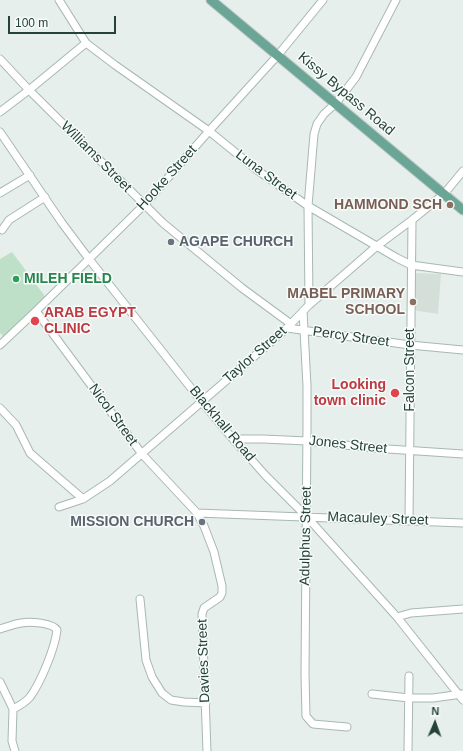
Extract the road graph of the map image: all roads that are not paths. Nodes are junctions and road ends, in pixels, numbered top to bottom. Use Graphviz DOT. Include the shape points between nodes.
graph roads {
  1 [pos="59,0"];
  2 [pos="211,0"];
  3 [pos="323,0"];
  4 [pos="396,0"];
  5 [pos="86,43"];
  6 [pos="278,55"];
  7 [pos="0,59"];
  8 [pos="29,90"];
  9 [pos="336,103"];
  10 [pos="0,112"];
  11 [pos="209,131"];
  12 [pos="0,132"];
  13 [pos="463,171"];
  14 [pos="30,175"];
  15 [pos="0,193"];
  16 [pos="444,194"];
  17 [pos="44,197"];
  18 [pos="144,205"];
  19 [pos="308,206"];
  20 [pos="463,210"];
  21 [pos="412,220"];
  22 [pos="2,230"];
  23 [pos="377,246"];
  24 [pos="89,259"];
  25 [pos="411,265"];
  26 [pos="463,272"];
  27 [pos="309,305"];
  28 [pos="36,311"];
  29 [pos="304,311"];
  30 [pos="289,326"];
  31 [pos="304,331"];
  32 [pos="0,345"];
  33 [pos="410,345"];
  34 [pos="463,350"];
  35 [pos="202,402"];
  36 [pos="0,408"];
  37 [pos="233,439"];
  38 [pos="307,441"];
  39 [pos="410,451"];
  40 [pos="142,454"];
  41 [pos="463,454"];
  42 [pos="83,499"];
  43 [pos="59,507"];
  44 [pos="197,513"];
  45 [pos="307,517"];
  46 [pos="409,520"];
  47 [pos="463,523"];
  48 [pos="140,599"];
  49 [pos="463,610"];
  50 [pos="397,617"];
  51 [pos="1,628"];
  52 [pos="409,676"];
  53 [pos="0,682"];
  54 [pos="372,694"];
  55 [pos="462,696"];
  56 [pos="409,698"];
  57 [pos="206,703"];
  58 [pos="13,710"];
  59 [pos="347,726"];
  60 [pos="15,751"];
  61 [pos="207,751"];
  62 [pos="408,751"];
  1 -- 5 [label="street"];
  2 -- 6 [label="main road, Kissy Bypass Road"];
  3 -- 6 [label="street, Hooke Street"];
  4 -- 9 [label="street" via="356,77"];
  5 -- 8 [label="street"];
  5 -- 11 [label="street, Luna Street"];
  6 -- 9 [label="main road, Kissy Bypass Road"];
  6 -- 11 [label="street, Hooke Street"];
  7 -- 8 [label="street, Williams Street"];
  8 -- 10 [label="street"];
  8 -- 18 [label="street, Williams Street"];
  9 -- 16 [label="main road, Kissy Bypass Road"];
  9 -- 19 [label="street" via="324,114 314,134"];
  11 -- 18 [label="street, Hooke Street"];
  11 -- 19 [label="street, Luna Street" via="257,170"];
  12 -- 14 [label="street, Blackhall Road"];
  13 -- 16 [label="street, Taylor Street"];
  14 -- 15 [label="street"];
  14 -- 17 [label="street, Blackhall Road"];
  16 -- 20 [label="main road, Kissy Bypass Road"];
  16 -- 21 [label="street, Taylor Street"];
  17 -- 22 [label="street" via="9,220"];
  17 -- 24 [label="street, Blackhall Road"];
  18 -- 24 [label="street, Hooke Street"];
  18 -- 30 [label="street, Williams Street" via="163,224"];
  19 -- 23 [label="street, Luna Street"];
  19 -- 27 [label="street"];
  21 -- 23 [label="street, Taylor Street"];
  21 -- 25 [label="street, Falcon Street"];
  23 -- 25 [label="street, Luna Street"];
  23 -- 27 [label="street, Taylor Street"];
  24 -- 28 [label="street, Hooke Street"];
  24 -- 35 [label="street, Blackhall Road"];
  25 -- 26 [label="street, Luna Street"];
  25 -- 33 [label="street, Falcon Street"];
  27 -- 29 [label="street, Taylor Street"];
  28 -- 32 [label="street, Hooke Street"];
  28 -- 40 [label="street, Nicol Street"];
  29 -- 30 [label="street, Taylor Street"];
  29 -- 31 [label="street, Adulphus Street"];
  30 -- 31 [label="street, Percy Street"];
  30 -- 35 [label="street, Taylor Street"];
  31 -- 33 [label="street, Percy Street"];
  31 -- 38 [label="street, Adulphus Street"];
  33 -- 34 [label="street, Percy Street"];
  33 -- 39 [label="street, Falcon Street"];
  35 -- 37 [label="street, Blackhall Road"];
  35 -- 40 [label="street, Taylor Street"];
  36 -- 42 [label="street" via="16,425 30,453"];
  37 -- 38 [label="street, Jones Street"];
  37 -- 45 [label="street, Blackhall Road"];
  38 -- 39 [label="street, Jones Street"];
  38 -- 45 [label="street, Adulphus Street"];
  39 -- 41 [label="street, Jones Street"];
  39 -- 46 [label="street, Falcon Street"];
  40 -- 42 [label="street, Taylor Street" via="110,481"];
  40 -- 44 [label="street, Nicol Street"];
  42 -- 43 [label="street, Taylor Street"];
  44 -- 45 [label="street, Macauley Street"];
  44 -- 57 [label="street, Davies Street" via="214,552 222,586 220,597 204,608 202,614"];
  45 -- 46 [label="street, Macauley Street"];
  45 -- 50 [label="street, Blackhall Road"];
  45 -- 59 [label="street, Adulphus Street" via="306,716 313,724"];
  46 -- 47 [label="street, Macauley Street"];
  48 -- 57 [label="street" via="146,660 152,677 162,693 171,700"];
  49 -- 50 [label="street" via="411,613"];
  50 -- 55 [label="street, Blackhall Road"];
  51 -- 58 [label="street" via="30,622 54,626 57,630 40,680 26,701"];
  52 -- 56 [label="street"];
  53 -- 58 [label="street"];
  54 -- 56 [label="street"];
  55 -- 56 [label="street"];
  56 -- 62 [label="street"];
  57 -- 61 [label="street, Davies Street"];
  58 -- 60 [label="street" via="12,741"];
}
